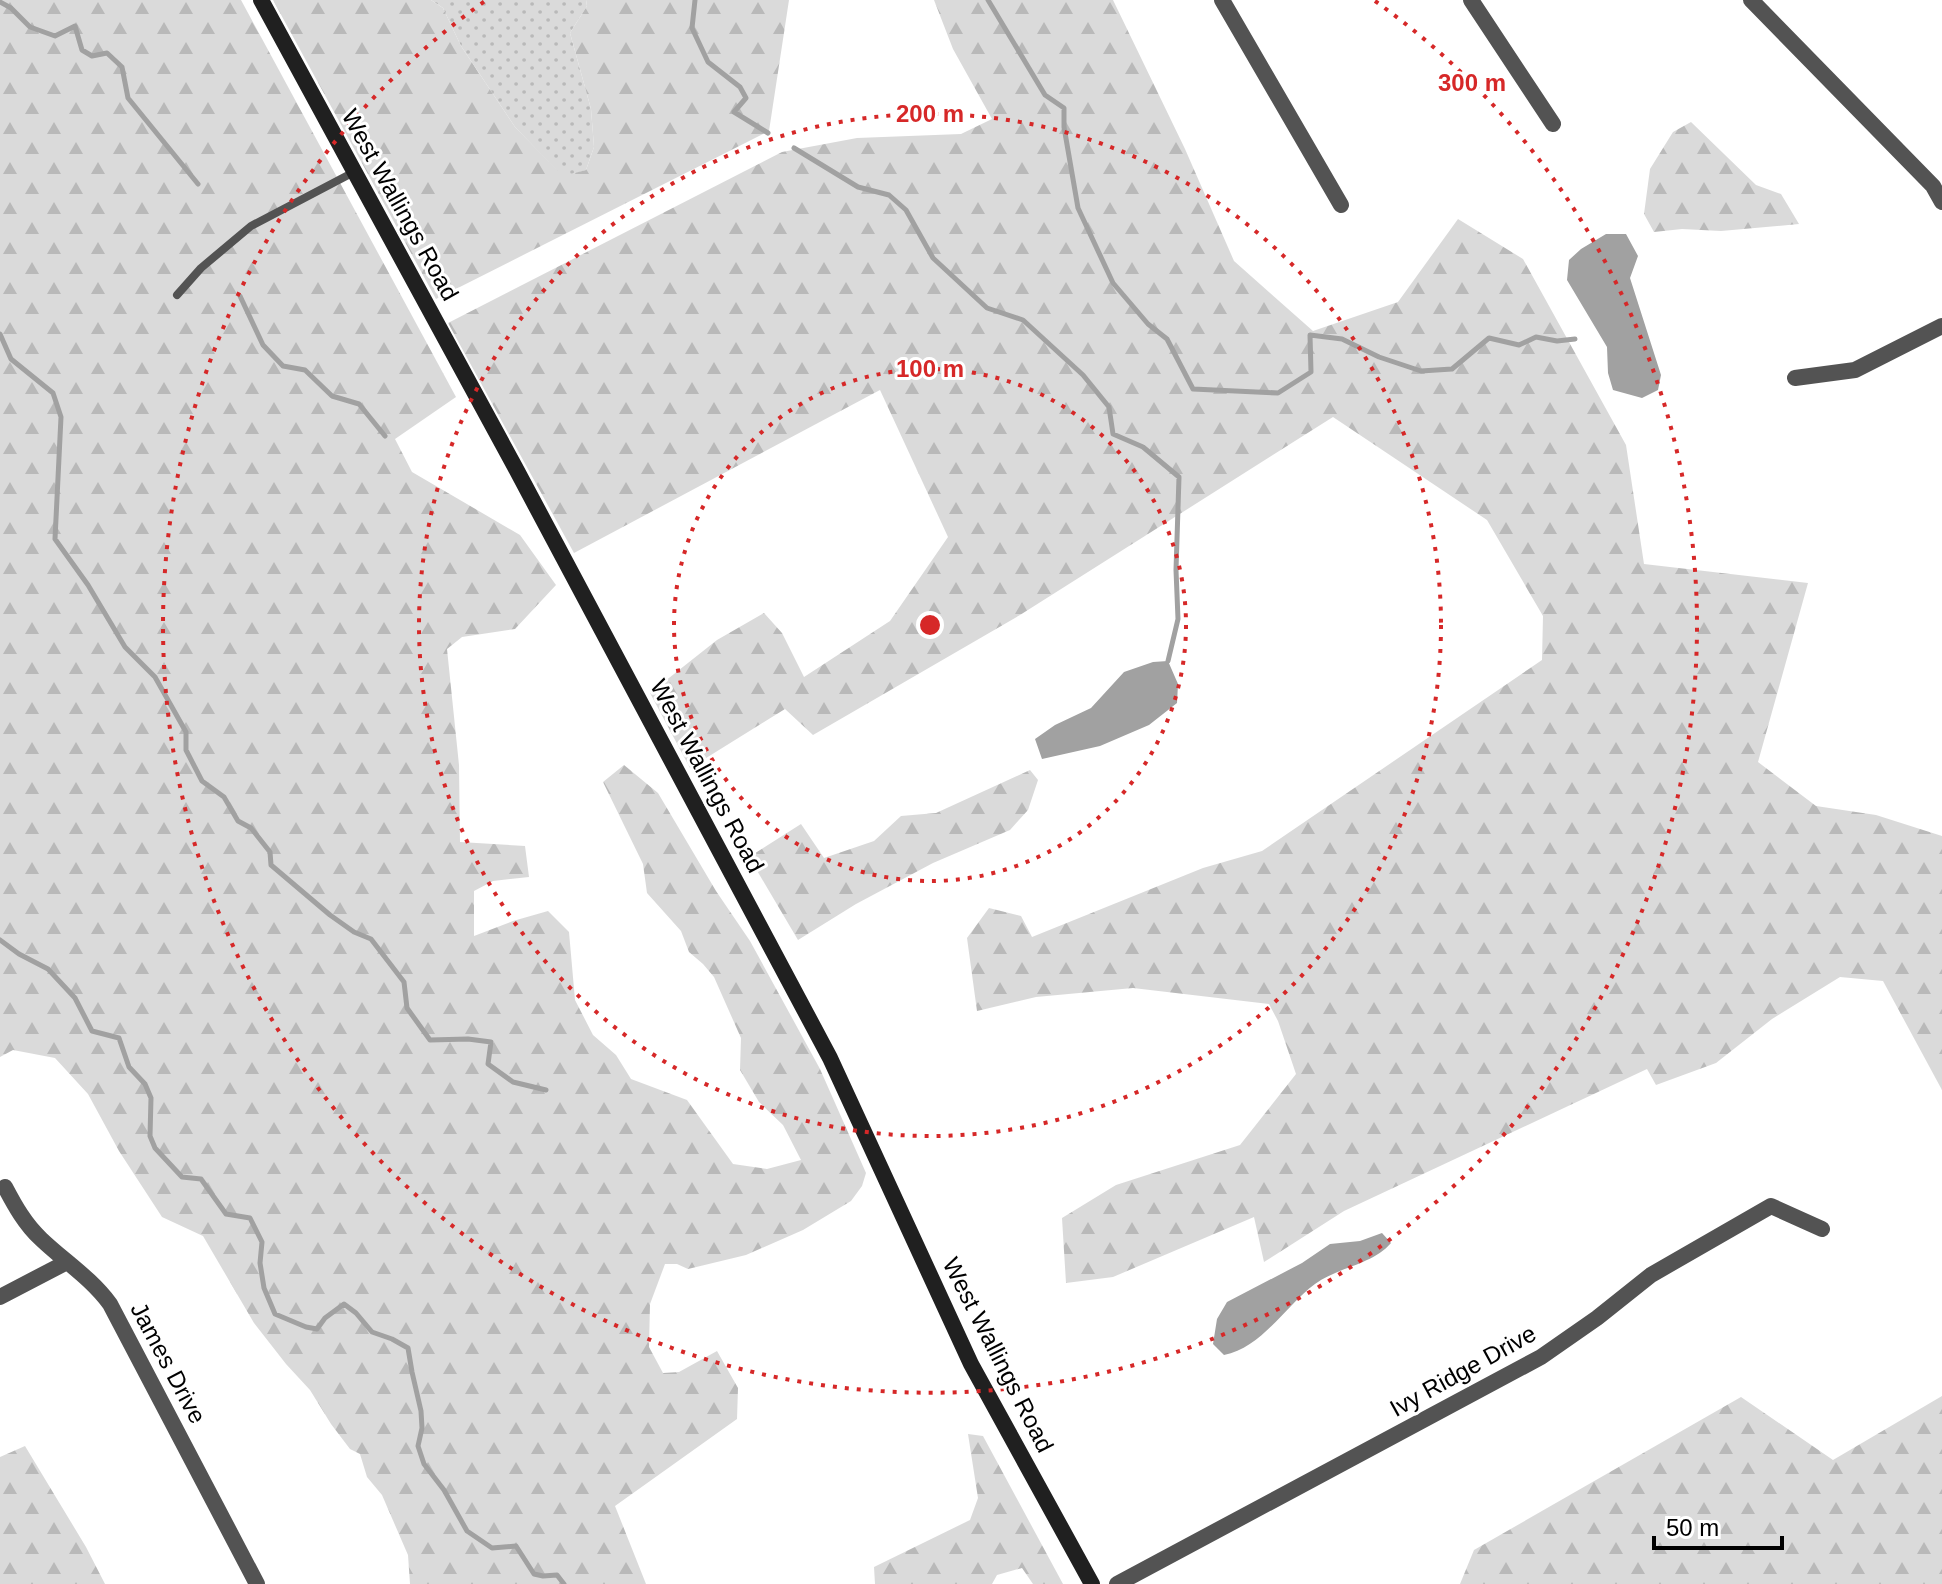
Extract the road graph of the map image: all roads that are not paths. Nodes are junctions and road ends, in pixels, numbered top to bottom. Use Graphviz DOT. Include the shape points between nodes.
graph roads {
  1 [pos="261,0"];
  2 [pos="1222,0"];
  3 [pos="1471,0"];
  4 [pos="1751,0"];
  5 [pos="1553,124"];
  6 [pos="354,172"];
  7 [pos="1937,184"];
  8 [pos="1942,202"];
  9 [pos="1341,205"];
  10 [pos="177,295"];
  11 [pos="1942,326"];
  12 [pos="1795,378"];
  13 [pos="5,1187"];
  14 [pos="1822,1229"];
  15 [pos="67,1262"];
  16 [pos="0,1297"];
  17 [pos="257,1584"];
  18 [pos="1092,1584"];
  19 [pos="1117,1584"];
  1 -- 6 [label="street, West Wallings Road"];
  2 -- 9 [label="street"];
  3 -- 5 [label="street"];
  4 -- 7 [label="street"];
  6 -- 10 [label="lane" via="251,226"];
  6 -- 18 [label="street, West Wallings Road" via="830,1058 971,1364"];
  7 -- 8 [label="street"];
  11 -- 12 [label="street" via="1855,370"];
  13 -- 15 [label="street, James Drive" via="27,1224"];
  14 -- 19 [label="street, Ivy Ridge Drive" via="1771,1206 1651,1275 1541,1357"];
  15 -- 16 [label="street"];
  15 -- 17 [label="street, James Drive" via="110,1304"];
}
